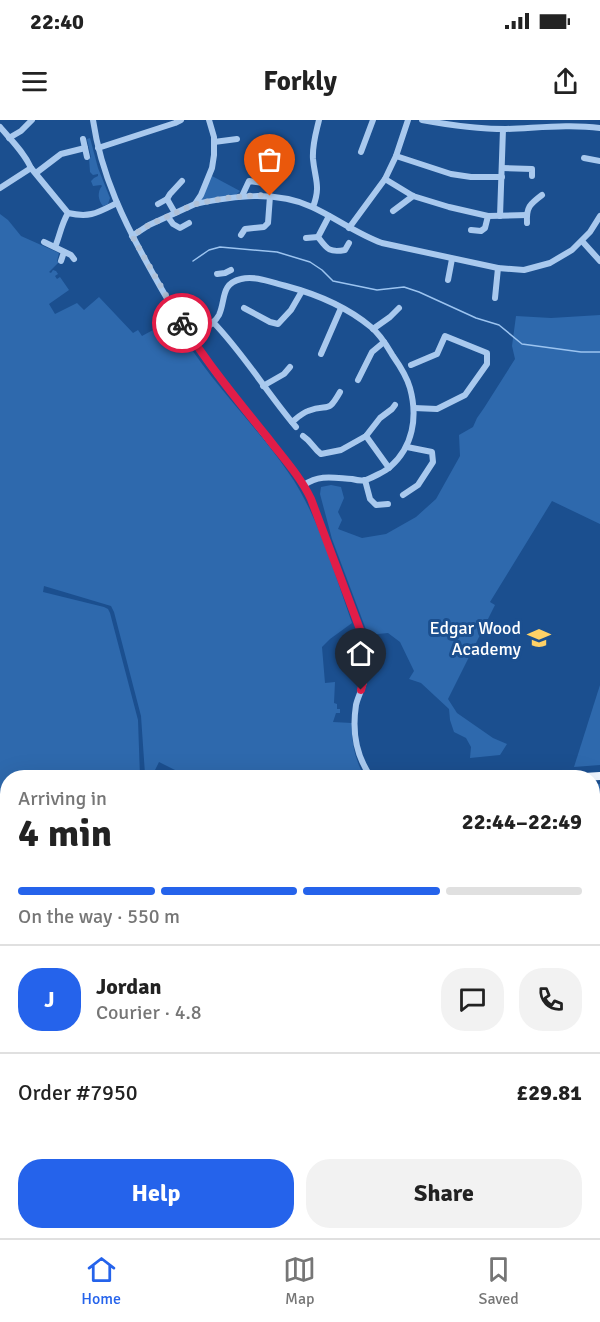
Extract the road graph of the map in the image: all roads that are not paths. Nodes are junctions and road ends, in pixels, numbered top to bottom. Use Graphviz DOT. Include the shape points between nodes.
graph roads {
  1 [pos="32,120"];
  2 [pos="93,120"];
  3 [pos="181,120"];
  4 [pos="209,120"];
  5 [pos="319,120"];
  6 [pos="373,120"];
  7 [pos="408,120"];
  8 [pos="422,120"];
  9 [pos="595,125"];
  10 [pos="0,127"];
  11 [pos="503,129"];
  12 [pos="9,138"];
  13 [pos="83,139"];
  14 [pos="237,139"];
  15 [pos="214,142"];
  16 [pos="85,148"];
  17 [pos="98,148"];
  18 [pos="361,152"];
  19 [pos="396,156"];
  20 [pos="87,157"];
  21 [pos="584,158"];
  22 [pos="600,161"];
  23 [pos="502,168"];
  24 [pos="33,170"];
  25 [pos="532,176"];
  26 [pos="502,177"];
  27 [pos="385,179"];
  28 [pos="182,181"];
  29 [pos="271,184"];
  30 [pos="0,188"];
  31 [pos="542,195"];
  32 [pos="242,196"];
  33 [pos="270,196"];
  34 [pos="413,196"];
  35 [pos="167,199"];
  36 [pos="117,203"];
  37 [pos="158,204"];
  38 [pos="195,204"];
  39 [pos="313,207"];
  40 [pos="393,212"];
  41 [pos="68,213"];
  42 [pos="175,213"];
  43 [pos="527,214"];
  44 [pos="328,216"];
  45 [pos="488,216"];
  46 [pos="500,216"];
  47 [pos="168,217"];
  48 [pos="600,217"];
  49 [pos="189,223"];
  50 [pos="527,223"];
  51 [pos="349,228"];
  52 [pos="242,229"];
  53 [pos="471,230"];
  54 [pos="132,236"];
  55 [pos="318,237"];
  56 [pos="306,238"];
  57 [pos="582,241"];
  58 [pos="44,242"];
  59 [pos="55,247"];
  60 [pos="64,252"];
  61 [pos="351,256"];
  62 [pos="74,259"];
  63 [pos="452,259"];
  64 [pos="61,261"];
  65 [pos="600,261"];
  66 [pos="498,268"];
  67 [pos="217,274"];
  68 [pos="448,279"];
  69 [pos="232,283"];
  70 [pos="302,291"];
  71 [pos="495,298"];
  72 [pos="244,308"];
  73 [pos="341,308"];
  74 [pos="399,308"];
  75 [pos="213,322"];
  76 [pos="373,329"];
  77 [pos="191,338"];
  78 [pos="384,342"];
  79 [pos="321,354"];
  80 [pos="411,365"];
  81 [pos="290,367"];
  82 [pos="358,380"];
  83 [pos="263,386"];
  84 [pos="340,392"];
  85 [pos="395,405"];
  86 [pos="414,408"];
  87 [pos="303,435"];
  88 [pos="366,436"];
  89 [pos="407,447"];
  90 [pos="389,468"];
  91 [pos="365,480"];
  92 [pos="304,485"];
  93 [pos="403,495"];
  94 [pos="388,504"];
  95 [pos="366,770"];
  1 -- 12 [label="street"];
  2 -- 17 [label="street"];
  3 -- 17 [label="street"];
  4 -- 15 [label="street"];
  5 -- 39 [label="street" via="313,140 318,195"];
  6 -- 18 [label="street" via="368,144"];
  7 -- 19 [label="street"];
  8 -- 11 [label="street"];
  9 -- 11 [label="street"];
  10 -- 12 [label="street"];
  11 -- 23 [label="street"];
  12 -- 24 [label="street"];
  13 -- 16 [label="street"];
  14 -- 15 [label="street"];
  15 -- 38 [label="street" via="212,168"];
  16 -- 20 [label="street"];
  16 -- 24 [label="street" via="61,154"];
  17 -- 36 [label="street"];
  19 -- 26 [label="street" via="451,174"];
  19 -- 27 [label="street"];
  21 -- 22 [label="street"];
  23 -- 25 [label="street" via="532,169"];
  23 -- 26 [label="street"];
  24 -- 30 [label="street"];
  24 -- 41 [label="street"];
  26 -- 46 [label="street"];
  27 -- 34 [label="street"];
  27 -- 51 [label="street"];
  28 -- 35 [label="street"];
  29 -- 32 [label="street" via="249,181"];
  31 -- 43 [label="street" via="531,203"];
  32 -- 33 [label="street"];
  32 -- 38 [label="street"];
  33 -- 39 [label="street"];
  33 -- 52 [label="street" via="268,223 260,228"];
  34 -- 40 [label="street"];
  34 -- 45 [label="street"];
  35 -- 37 [label="street"];
  35 -- 42 [label="street"];
  36 -- 41 [label="street" via="85,216"];
  36 -- 54 [label="street"];
  38 -- 42 [label="street"];
  39 -- 44 [label="street"];
  41 -- 59 [label="street"];
  42 -- 47 [label="street"];
  43 -- 46 [label="street"];
  43 -- 50 [label="street"];
  44 -- 51 [label="street"];
  44 -- 55 [label="street"];
  45 -- 46 [label="street"];
  45 -- 53 [label="street" via="485,228"];
  47 -- 49 [label="street" via="180,228"];
  47 -- 54 [label="street"];
  48 -- 57 [label="street"];
  51 -- 63 [label="street" via="382,243"];
  54 -- 77 [label="street"];
  55 -- 56 [label="street"];
  55 -- 61 [label="street" via="331,251 347,246"];
  57 -- 65 [label="street"];
  57 -- 66 [label="street" via="549,262 524,270"];
  58 -- 59 [label="street"];
  59 -- 60 [label="street"];
  60 -- 62 [label="street"];
  60 -- 64 [label="street"];
  63 -- 66 [label="street"];
  63 -- 68 [label="street"];
  66 -- 71 [label="street"];
  67 -- 69 [label="street" via="228,271"];
  69 -- 70 [label="street" via="254,279"];
  69 -- 75 [label="street"];
  70 -- 72 [label="street" via="278,324"];
  70 -- 73 [label="street"];
  73 -- 76 [label="street"];
  73 -- 79 [label="street"];
  74 -- 76 [label="street"];
  75 -- 77 [label="street"];
  75 -- 83 [label="street"];
  76 -- 78 [label="street"];
  77 -- 92 [label="street"];
  78 -- 82 [label="street" via="372,352"];
  78 -- 86 [label="street" via="410,387"];
  80 -- 86 [label="street" via="437,354 445,336 487,353 487,364 465,396 437,409"];
  81 -- 83 [label="street"];
  83 -- 84 [label="street" via="294,424 307,411 334,404"];
  85 -- 88 [label="street"];
  86 -- 89 [label="street"];
  87 -- 88 [label="street" via="321,454 341,450"];
  88 -- 90 [label="street"];
  89 -- 90 [label="street"];
  89 -- 93 [label="street" via="432,452 434,462 418,485"];
  90 -- 91 [label="street"];
  91 -- 92 [label="street" via="322,477"];
  91 -- 94 [label="street" via="370,499 376,505"];
  92 -- 95 [label="street" via="366,648 355,735"];
}
